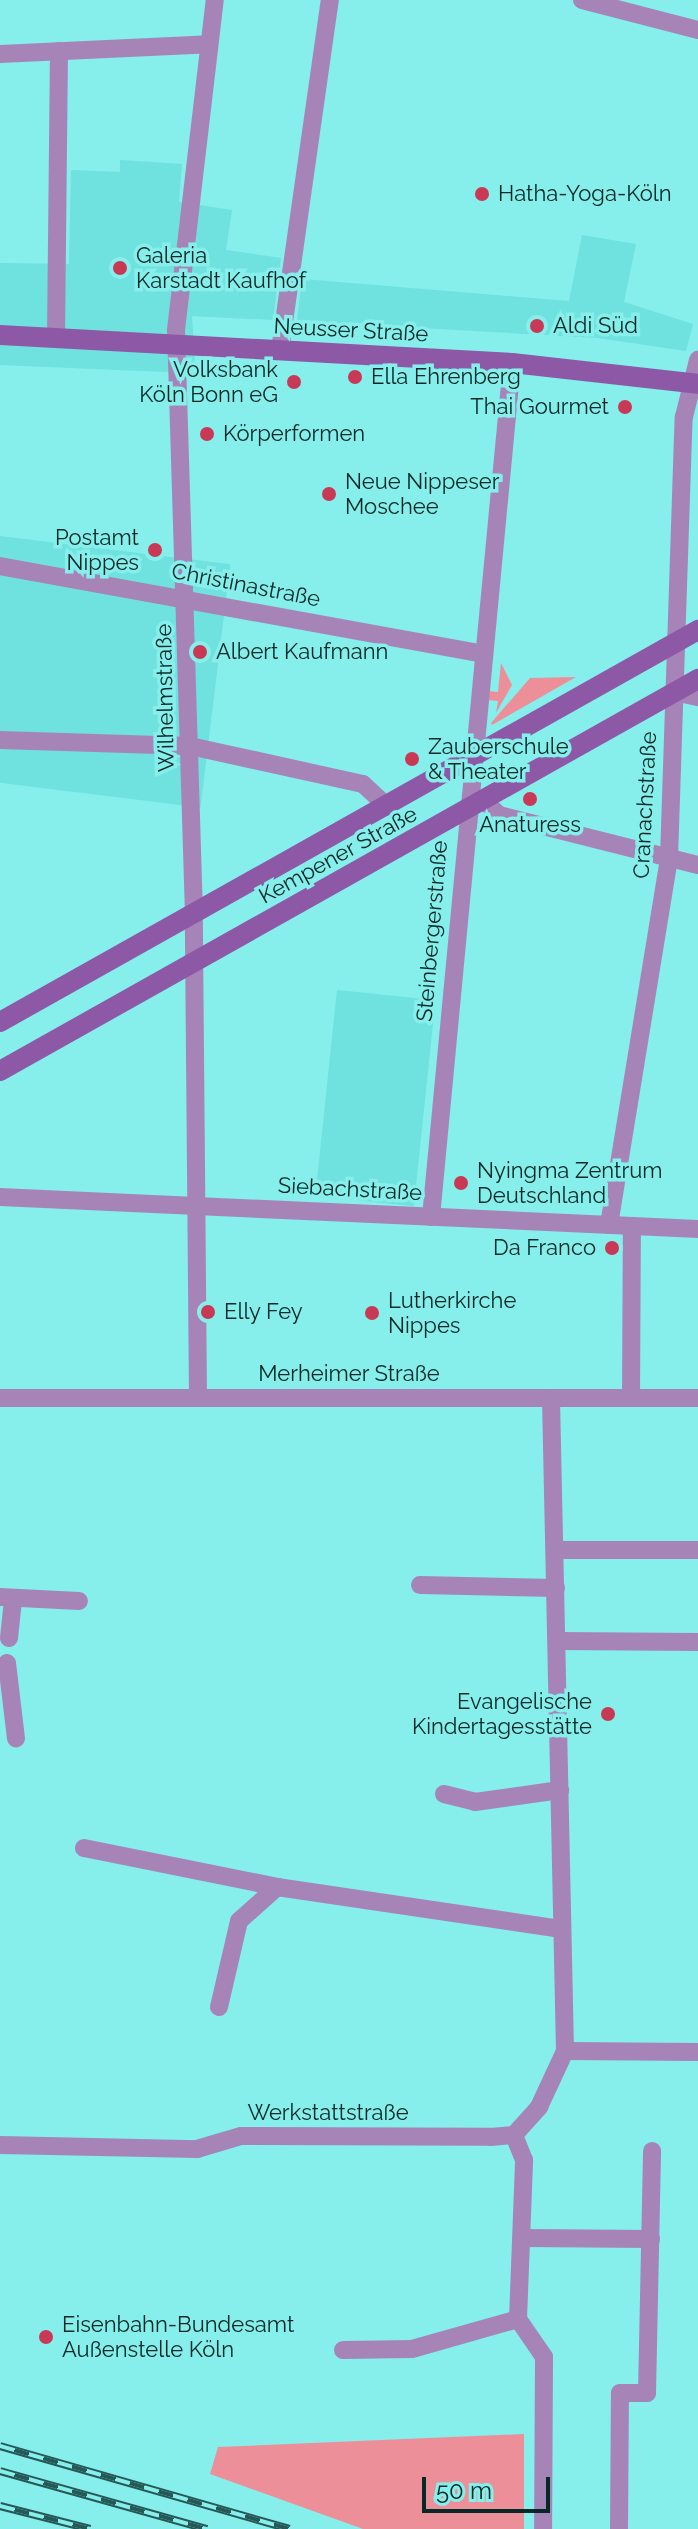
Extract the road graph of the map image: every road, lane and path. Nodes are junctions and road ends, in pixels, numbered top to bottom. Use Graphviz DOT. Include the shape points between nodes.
graph roads {
  1 [pos="215,0"];
  2 [pos="330,0"];
  3 [pos="582,0"];
  4 [pos="698,30"];
  5 [pos="209,44"];
  6 [pos="59,51"];
  7 [pos="0,54"];
  8 [pos="0,335"];
  9 [pos="56,337"];
  10 [pos="178,344"];
  11 [pos="280,350"];
  12 [pos="698,360"];
  13 [pos="512,363"];
  14 [pos="694,384"];
  15 [pos="0,566"];
  16 [pos="187,598"];
  17 [pos="698,630"];
  18 [pos="676,643"];
  19 [pos="482,654"];
  20 [pos="698,679"];
  21 [pos="674,692"];
  22 [pos="698,697"];
  23 [pos="0,740"];
  24 [pos="190,746"];
  25 [pos="471,759"];
  26 [pos="475,805"];
  27 [pos="387,806"];
  28 [pos="669,858"];
  29 [pos="698,865"];
  30 [pos="194,915"];
  31 [pos="195,959"];
  32 [pos="0,1022"];
  33 [pos="0,1071"];
  34 [pos="0,1197"];
  35 [pos="195,1207"];
  36 [pos="431,1217"];
  37 [pos="609,1225"];
  38 [pos="632,1226"];
  39 [pos="698,1229"];
  40 [pos="0,1398"];
  41 [pos="198,1398"];
  42 [pos="551,1398"];
  43 [pos="631,1398"];
  44 [pos="698,1398"];
  45 [pos="555,1550"];
  46 [pos="698,1550"];
  47 [pos="420,1585"];
  48 [pos="556,1588"];
  49 [pos="6,1598"];
  50 [pos="79,1601"];
  51 [pos="9,1638"];
  52 [pos="557,1641"];
  53 [pos="698,1642"];
  54 [pos="7,1663"];
  55 [pos="16,1738"];
  56 [pos="560,1790"];
  57 [pos="444,1794"];
  58 [pos="84,1848"];
  59 [pos="277,1887"];
  60 [pos="562,1929"];
  61 [pos="219,2007"];
  62 [pos="565,2051"];
  63 [pos="698,2052"];
  64 [pos="514,2135"];
  65 [pos="0,2145"];
  66 [pos="652,2151"];
  67 [pos="525,2238"];
  68 [pos="651,2239"];
  69 [pos="518,2319"];
  70 [pos="343,2350"];
  71 [pos="543,2529"];
  72 [pos="619,2529"];
  1 -- 5 [label="street, Wilhelmstraße"];
  2 -- 11 [label="street"];
  3 -- 4 [label="street"];
  5 -- 6 [label="street"];
  5 -- 10 [label="street, Wilhelmstraße"];
  6 -- 7 [label="street"];
  6 -- 9 [label="street"];
  8 -- 9 [label="main road, Neusser Straße"];
  9 -- 10 [label="main road, Neusser Straße"];
  10 -- 11 [label="main road, Neusser Straße"];
  10 -- 16 [label="street, Wilhelmstraße"];
  11 -- 13 [label="main road, Neusser Straße"];
  12 -- 14 [label="street, Cranachstraße"];
  13 -- 14 [label="main road, Neusser Straße"];
  13 -- 19 [label="street, Steinbergerstraße"];
  14 -- 18 [label="street, Cranachstraße"];
  15 -- 16 [label="street, Christinastraße"];
  16 -- 19 [label="street, Christinastraße"];
  16 -- 24 [label="street, Wilhelmstraße"];
  17 -- 18 [label="main road, Kempener Straße"];
  18 -- 21 [label="street, Cranachstraße"];
  18 -- 25 [label="main road, Kempener Straße"];
  19 -- 25 [label="street, Steinbergerstraße"];
  20 -- 21 [label="main road, Kempener Straße"];
  21 -- 22 [label="street"];
  21 -- 26 [label="main road, Kempener Straße"];
  21 -- 28 [label="street, Cranachstraße"];
  23 -- 24 [label="street"];
  24 -- 27 [label="street" via="363,784"];
  24 -- 30 [label="street, Wilhelmstraße"];
  25 -- 26 [label="street, Steinbergerstraße"];
  25 -- 27 [label="main road, Kempener Straße"];
  26 -- 28 [label="street"];
  26 -- 31 [label="main road, Kempener Straße"];
  26 -- 36 [label="street, Steinbergerstraße"];
  27 -- 30 [label="main road, Kempener Straße"];
  28 -- 29 [label="street"];
  28 -- 37 [label="street, Cranachstraße"];
  30 -- 31 [label="street, Wilhelmstraße"];
  30 -- 32 [label="main road, Kempener Straße"];
  31 -- 33 [label="main road, Kempener Straße"];
  31 -- 35 [label="street, Wilhelmstraße"];
  34 -- 35 [label="street, Siebachstraße"];
  35 -- 36 [label="street, Siebachstraße"];
  35 -- 41 [label="street, Wilhelmstraße"];
  36 -- 37 [label="street, Siebachstraße"];
  37 -- 38 [label="street, Siebachstraße"];
  38 -- 39 [label="street, Siebachstraße"];
  38 -- 43 [label="street"];
  40 -- 41 [label="street, Merheimer Straße"];
  41 -- 42 [label="street, Merheimer Straße"];
  42 -- 43 [label="street, Merheimer Straße"];
  42 -- 45 [label="street"];
  43 -- 44 [label="street, Merheimer Straße"];
  45 -- 46 [label="street"];
  45 -- 48 [label="street"];
  47 -- 48 [label="street"];
  48 -- 52 [label="street"];
  49 -- 50 [label="street"];
  49 -- 51 [label="street"];
  52 -- 53 [label="street"];
  52 -- 56 [label="street"];
  54 -- 55 [label="street"];
  56 -- 57 [label="street" via="475,1802"];
  56 -- 60 [label="street"];
  58 -- 59 [label="street"];
  59 -- 60 [label="street"];
  59 -- 61 [label="street" via="239,1921"];
  60 -- 62 [label="street"];
  62 -- 63 [label="street"];
  62 -- 64 [label="street" via="539,2107"];
  64 -- 65 [label="street, Werkstattstraße" via="241,2136 197,2149"];
  64 -- 67 [label="street" via="524,2160"];
  66 -- 68 [label="street"];
  67 -- 68 [label="street"];
  67 -- 69 [label="street"];
  68 -- 72 [label="street" via="647,2393 620,2393"];
  69 -- 70 [label="street" via="426,2347"];
  69 -- 71 [label="street" via="544,2357"];
}
